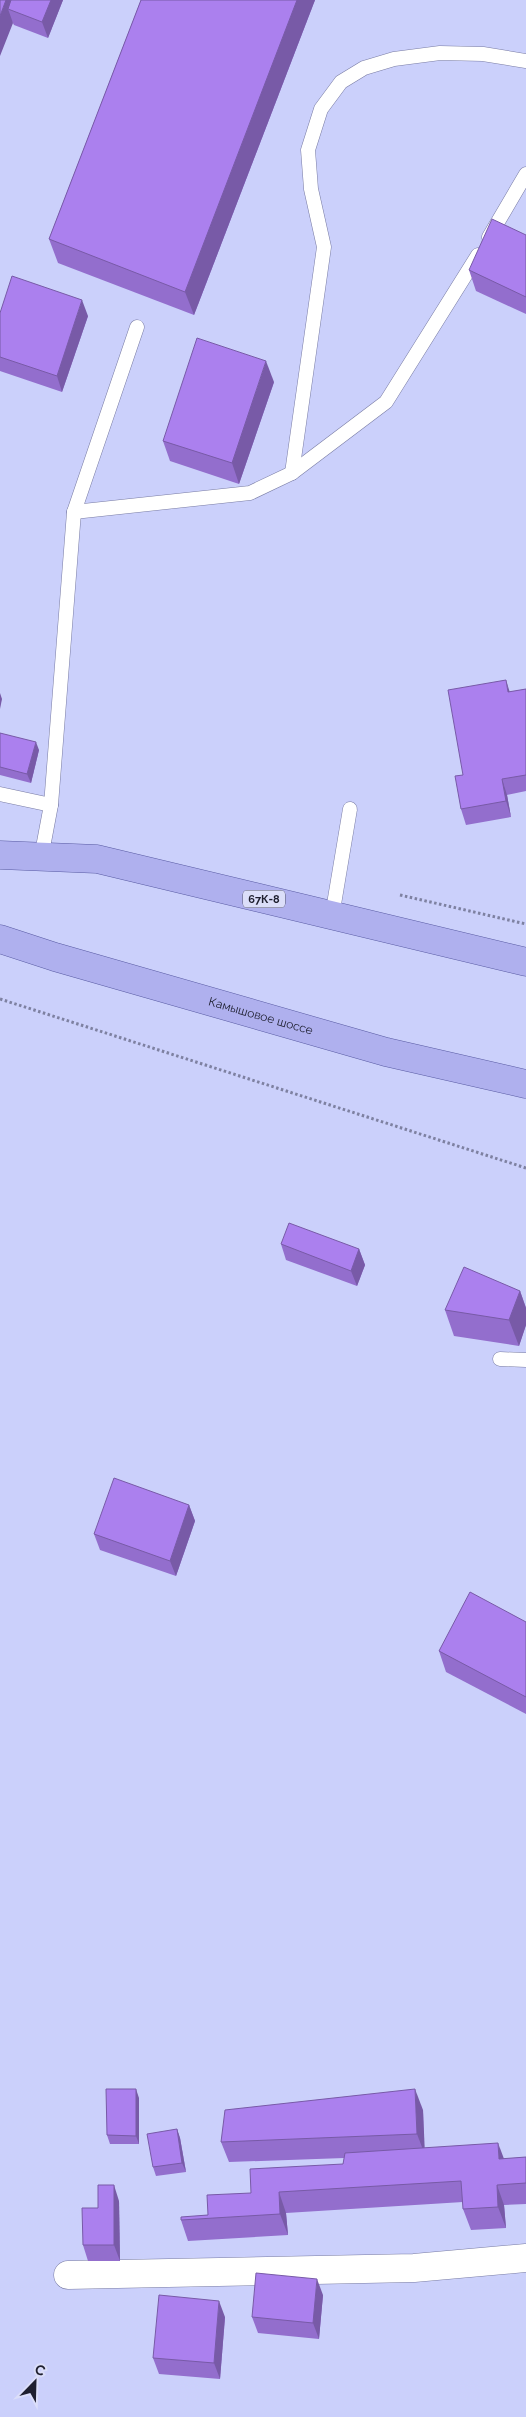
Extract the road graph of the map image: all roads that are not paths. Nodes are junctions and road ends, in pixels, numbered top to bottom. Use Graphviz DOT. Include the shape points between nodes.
graph roads {
  1 [pos="526,62"];
  2 [pos="526,174"];
  3 [pos="137,327"];
  4 [pos="292,473"];
  5 [pos="74,512"];
  6 [pos="0,794"];
  7 [pos="51,804"];
  8 [pos="350,809"];
  9 [pos="0,855"];
  10 [pos="41,858"];
  11 [pos="332,916"];
  12 [pos="0,939"];
  13 [pos="526,962"];
  14 [pos="526,1084"];
  15 [pos="500,1358"];
  16 [pos="526,1360"];
  17 [pos="526,2258"];
  18 [pos="68,2275"];
  1 -- 4 [label="lane" via="483,54 449,53 394,59 364,68 340,82 322,109 308,150 311,189 324,247"];
  2 -- 4 [label="lane" via="386,402"];
  3 -- 5 [label="lane"];
  4 -- 5 [label="lane" via="250,493"];
  5 -- 7 [label="lane"];
  6 -- 7 [label="lane"];
  7 -- 10 [label="lane"];
  8 -- 11 [label="lane"];
  9 -- 10 [label="main road, 67К-8"];
  10 -- 11 [label="main road, 67К-8" via="97,859"];
  11 -- 13 [label="main road, 67К-8"];
  12 -- 14 [label="main road, Камышовое шоссе" via="386,1052"];
  15 -- 16 [label="lane"];
  17 -- 18 [label="street" via="414,2268"];
}
